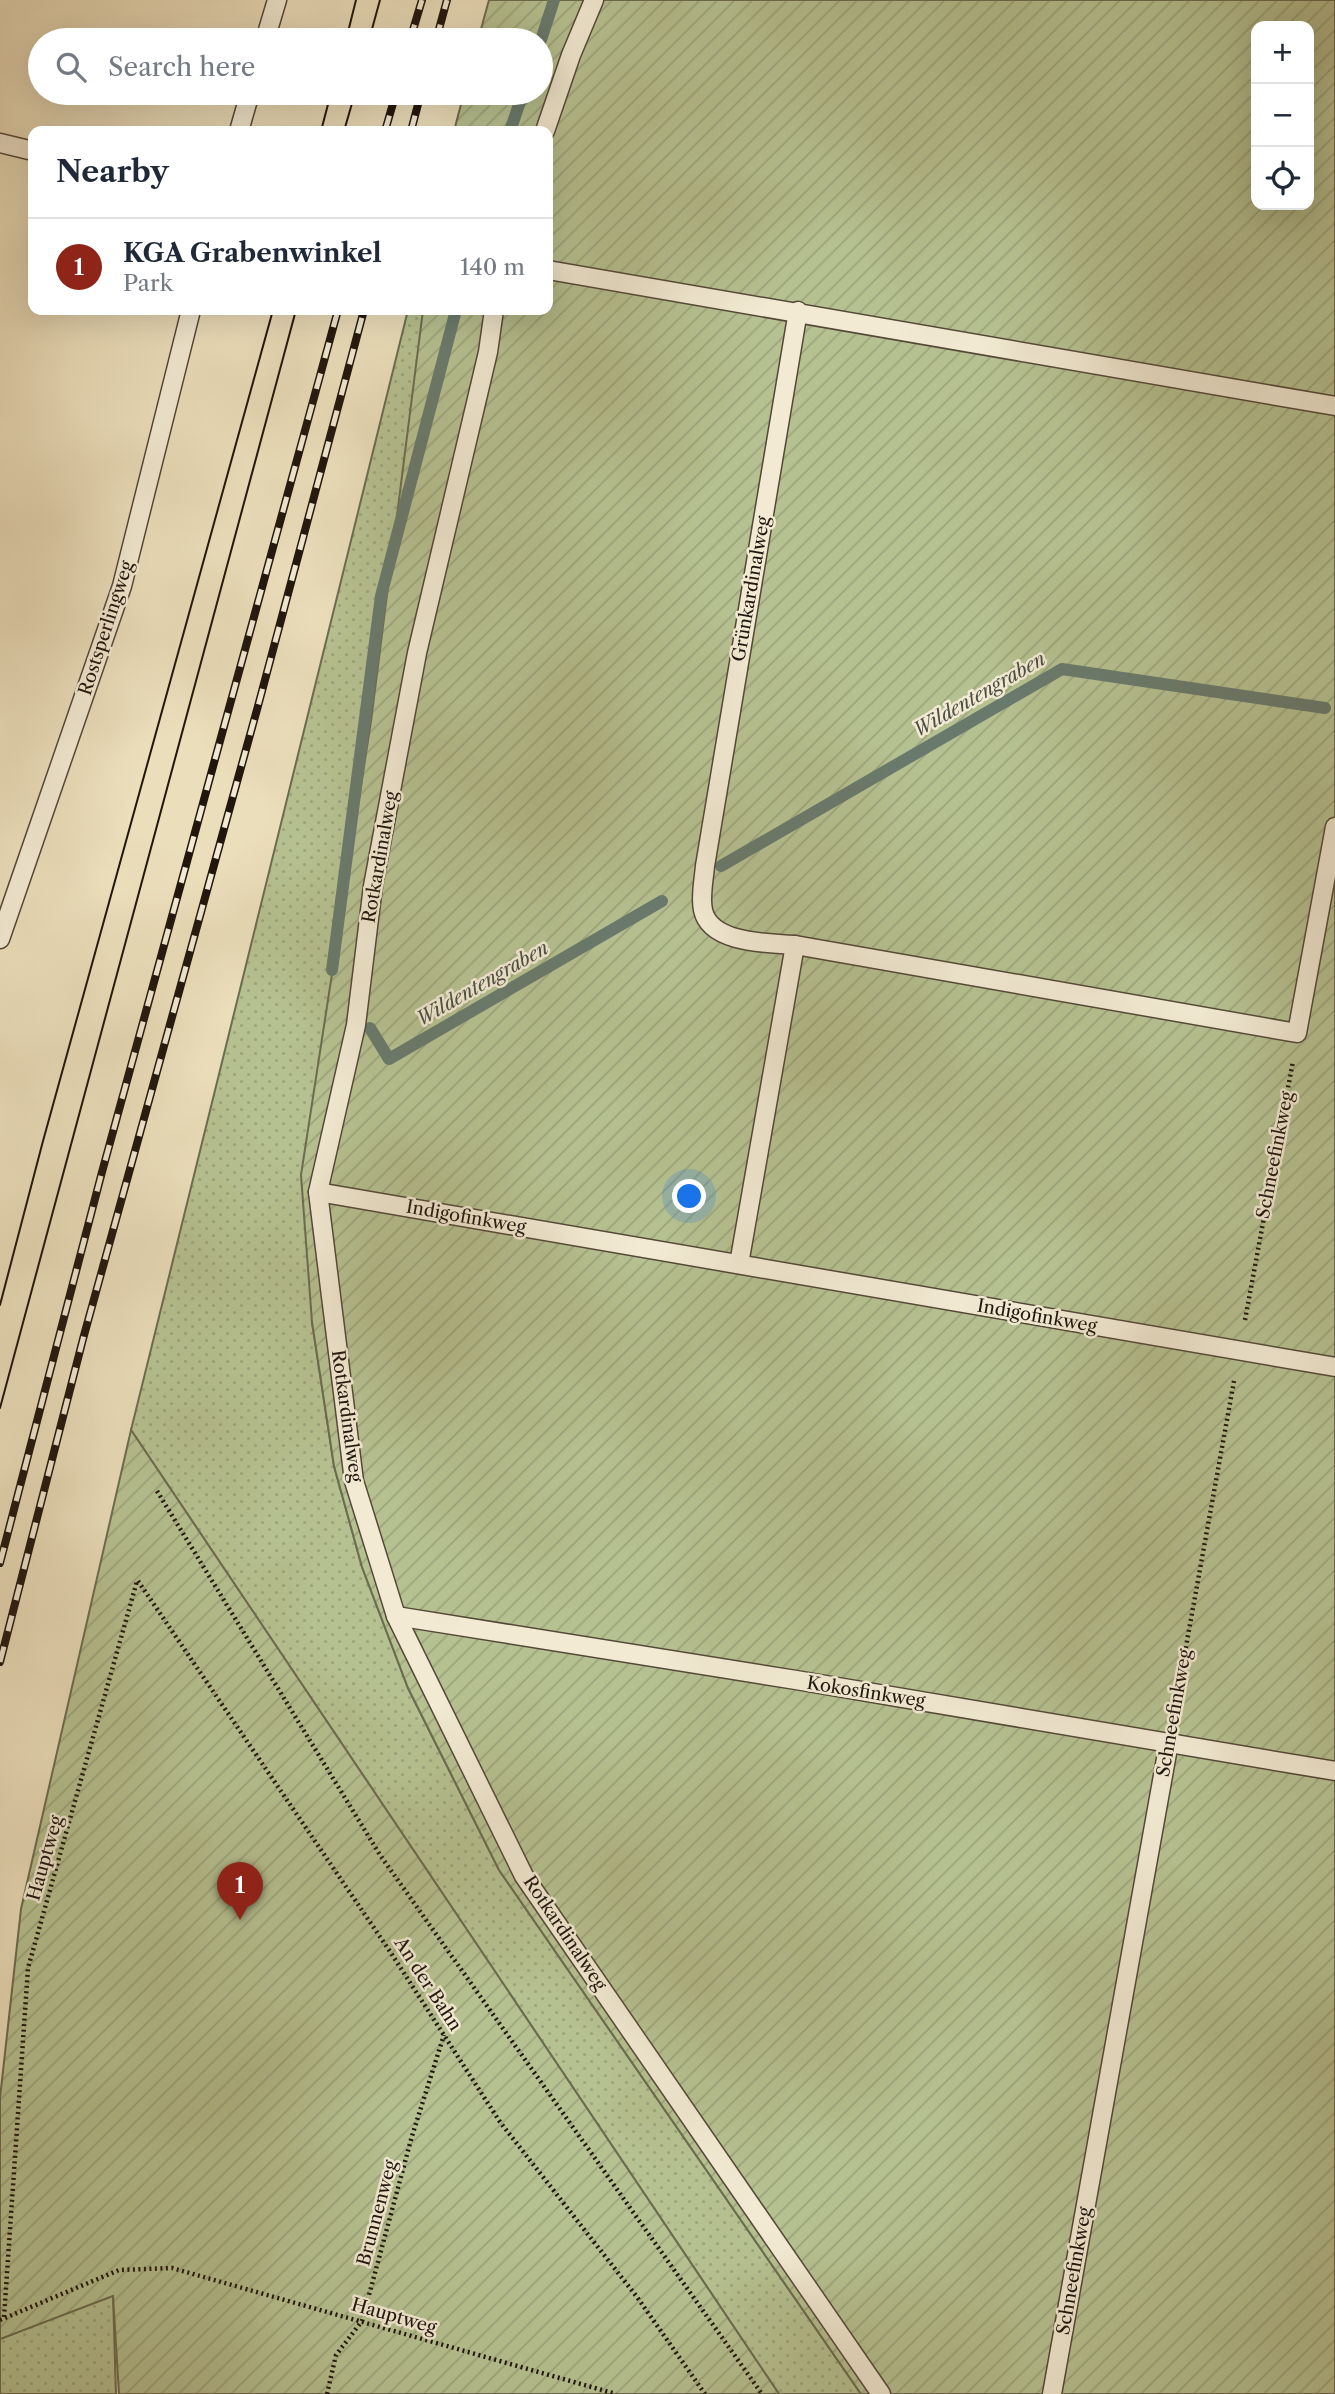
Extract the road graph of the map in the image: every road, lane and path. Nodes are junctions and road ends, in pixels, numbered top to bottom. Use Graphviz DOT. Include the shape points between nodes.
graph roads {
  1 [pos="277,0"];
  2 [pos="594,0"];
  3 [pos="269,28"];
  4 [pos="247,105"];
  5 [pos="240,126"];
  6 [pos="547,126"];
  7 [pos="0,143"];
  8 [pos="28,151"];
  9 [pos="553,271"];
  10 [pos="798,312"];
  11 [pos="190,315"];
  12 [pos="493,315"];
  13 [pos="1335,406"];
  14 [pos="1335,827"];
  15 [pos="1332,859"];
  16 [pos="1327,926"];
  17 [pos="0,939"];
  18 [pos="795,945"];
  19 [pos="1297,1033"];
  20 [pos="318,1192"];
  21 [pos="739,1264"];
  22 [pos="1239,1351"];
  23 [pos="1335,1367"];
  24 [pos="157,1491"];
  25 [pos="138,1581"];
  26 [pos="396,1616"];
  27 [pos="1169,1742"];
  28 [pos="1335,1770"];
  29 [pos="444,2034"];
  30 [pos="2,2319"];
  31 [pos="362,2321"];
  32 [pos="327,2394"];
  33 [pos="616,2394"];
  34 [pos="705,2394"];
  35 [pos="762,2394"];
  36 [pos="881,2394"];
  37 [pos="1052,2394"];
  1 -- 3 [label="lane"];
  2 -- 6 [label="lane"];
  4 -- 5 [label="lane"];
  7 -- 8 [label="lane"];
  9 -- 10 [label="lane"];
  10 -- 13 [label="lane"];
  10 -- 18 [label="lane, Grünkardinalweg" via="705,866 703,911 713,926 736,940"];
  11 -- 17 [label="lane, Rostsperlingweg" via="122,586"];
  12 -- 20 [label="lane, Rotkardinalweg" via="417,653 373,887 356,1025"];
  14 -- 15 [label="lane"];
  15 -- 16 [label="lane"];
  16 -- 19 [label="lane"];
  18 -- 19 [label="lane"];
  18 -- 21 [label="lane"];
  19 -- 22 [label="path, Schneefinkweg"];
  20 -- 21 [label="lane, Indigofinkweg"];
  20 -- 26 [label="lane, Rotkardinalweg" via="354,1481"];
  21 -- 22 [label="lane, Indigofinkweg"];
  22 -- 23 [label="lane, Indigofinkweg"];
  22 -- 27 [label="path, Schneefinkweg"];
  24 -- 35 [label="path" via="380,1855"];
  25 -- 29 [label="path, An der Bahn"];
  25 -- 30 [label="path, Hauptweg" via="28,1968"];
  26 -- 27 [label="lane, Kokosfinkweg"];
  26 -- 36 [label="lane, Rotkardinalweg" via="524,1875"];
  27 -- 28 [label="lane, Kokosfinkweg"];
  27 -- 37 [label="lane, Schneefinkweg"];
  29 -- 31 [label="path, Brunnenweg"];
  29 -- 34 [label="path, An der Bahn" via="500,2122 637,2297"];
  30 -- 31 [label="path, Hauptweg" via="119,2270 172,2268"];
  31 -- 32 [label="path, Brunnenweg" via="336,2355"];
  31 -- 33 [label="path, Hauptweg"];
}
